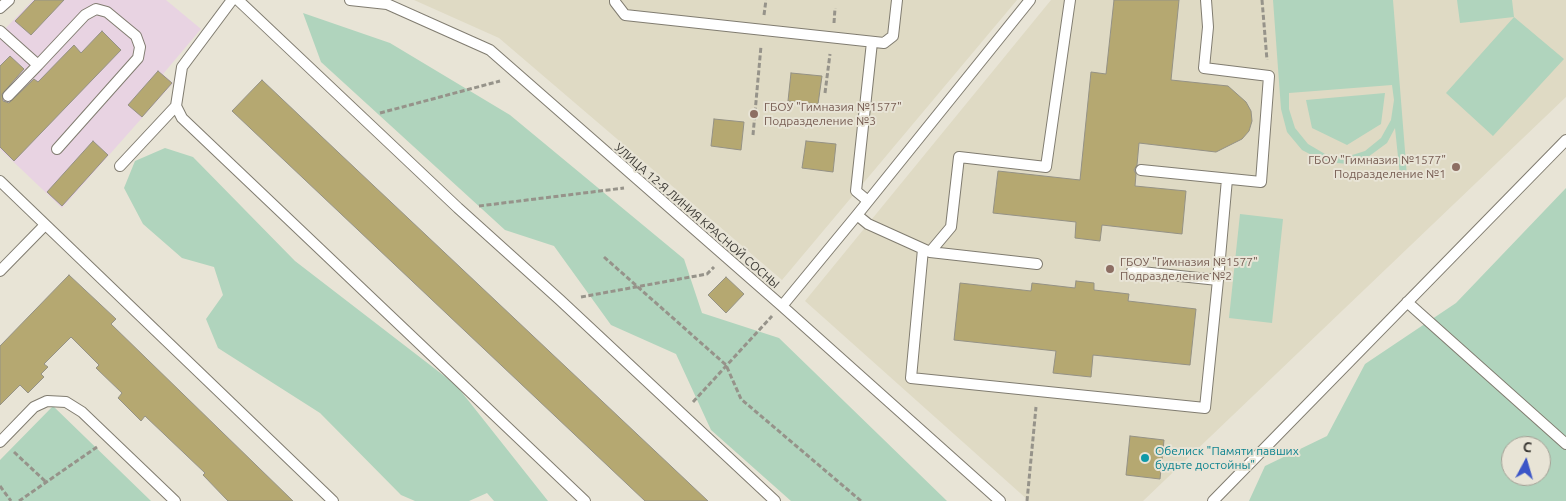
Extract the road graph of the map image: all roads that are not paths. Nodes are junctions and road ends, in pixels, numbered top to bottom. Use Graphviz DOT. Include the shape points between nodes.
graph roads {
  1 [pos="9,0"];
  2 [pos="232,0"];
  3 [pos="238,0"];
  4 [pos="350,0"];
  5 [pos="615,0"];
  6 [pos="897,0"];
  7 [pos="1030,0"];
  8 [pos="1070,0"];
  9 [pos="1206,0"];
  10 [pos="390,2"];
  11 [pos="0,8"];
  12 [pos="0,32"];
  13 [pos="872,42"];
  14 [pos="38,64"];
  15 [pos="8,96"];
  16 [pos="176,106"];
  17 [pos="1566,140"];
  18 [pos="57,149"];
  19 [pos="120,166"];
  20 [pos="1141,170"];
  21 [pos="1227,180"];
  22 [pos="0,181"];
  23 [pos="868,201"];
  24 [pos="857,215"];
  25 [pos="45,225"];
  26 [pos="927,250"];
  27 [pos="1037,264"];
  28 [pos="0,271"];
  29 [pos="1132,271"];
  30 [pos="1218,280"];
  31 [pos="1408,302"];
  32 [pos="782,306"];
  33 [pos="1,442"];
  34 [pos="1566,444"];
  35 [pos="175,501"];
  36 [pos="333,501"];
  37 [pos="585,501"];
  38 [pos="775,501"];
  39 [pos="1000,501"];
  40 [pos="1213,501"];
  1 -- 11 [label="lane"];
  2 -- 16 [label="lane" via="182,66"];
  3 -- 38 [label="lane"];
  4 -- 10 [label="lane, УЛИЦА 12-Я ЛИНИЯ КРАСНОЙ СОСНЫ"];
  5 -- 13 [label="lane" via="625,15"];
  6 -- 13 [label="lane" via="893,36 884,43"];
  7 -- 23 [label="lane"];
  8 -- 26 [label="lane" via="1046,167 959,157 951,227"];
  9 -- 21 [label="lane" via="1208,27 1204,68 1269,76 1261,182"];
  10 -- 32 [label="lane, УЛИЦА 12-Я ЛИНИЯ КРАСНОЙ СОСНЫ" via="490,50"];
  12 -- 14 [label="lane"];
  13 -- 23 [label="lane" via="856,191"];
  14 -- 15 [label="lane"];
  14 -- 18 [label="lane" via="85,15 96,9 107,12 136,36 140,47 138,58"];
  16 -- 19 [label="lane"];
  16 -- 37 [label="lane" via="182,118"];
  17 -- 31 [label="lane"];
  20 -- 21 [label="lane"];
  21 -- 30 [label="lane"];
  22 -- 25 [label="lane"];
  23 -- 24 [label="lane"];
  24 -- 26 [label="lane" via="868,224"];
  24 -- 32 [label="lane"];
  25 -- 28 [label="lane"];
  25 -- 36 [label="lane"];
  26 -- 27 [label="lane"];
  26 -- 30 [label="lane" via="911,378 1205,408"];
  29 -- 30 [label="lane"];
  31 -- 34 [label="lane"];
  31 -- 40 [label="lane"];
  32 -- 39 [label="lane, УЛИЦА 12-Я ЛИНИЯ КРАСНОЙ СОСНЫ"];
  33 -- 35 [label="lane" via="34,407 56,400 74,405"];
}
